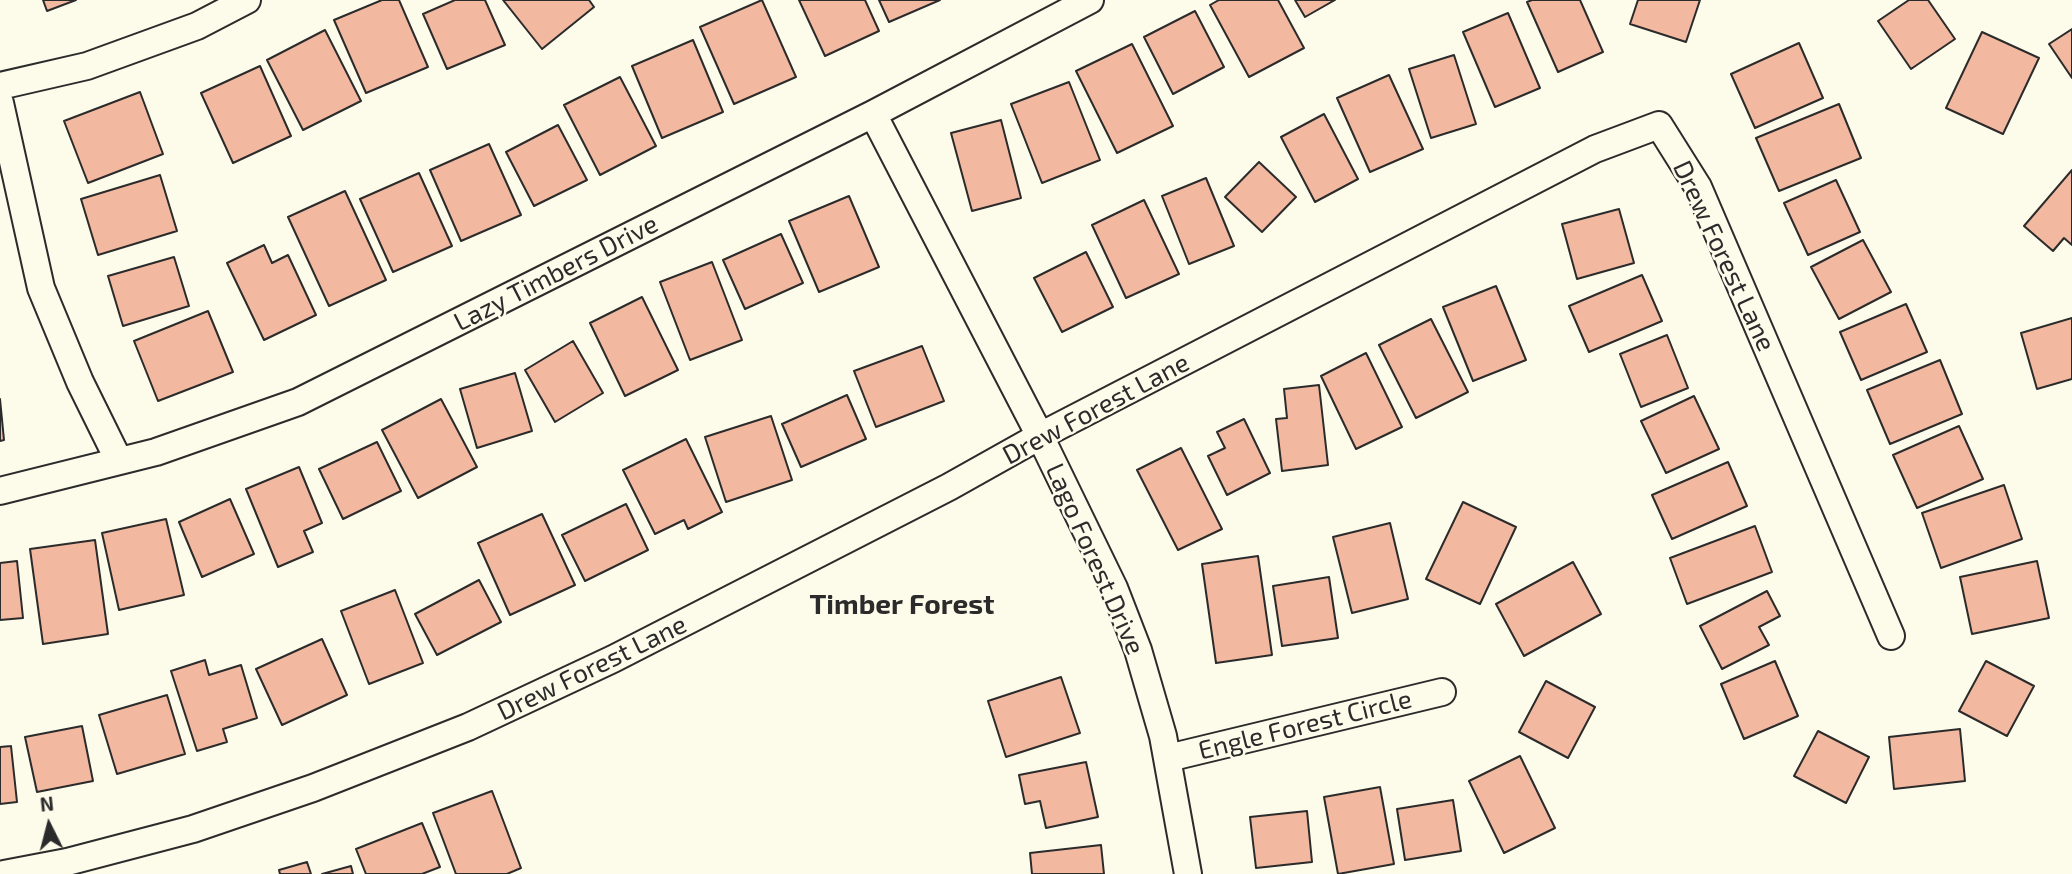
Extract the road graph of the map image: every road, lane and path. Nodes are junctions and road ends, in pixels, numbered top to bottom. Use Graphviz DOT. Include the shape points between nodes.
graph roads {
  1 [pos="247,0"];
  2 [pos="1090,0"];
  3 [pos="0,86"];
  4 [pos="0,103"];
  5 [pos="873,114"];
  6 [pos="1040,436"];
  7 [pos="119,461"];
  8 [pos="0,491"];
  9 [pos="1891,636"];
  10 [pos="1442,692"];
  11 [pos="1168,758"];
  12 [pos="4,874"];
  13 [pos="1188,874"];
  1 -- 3 [label="street" via="197,26 88,66"];
  2 -- 5 [label="street, Lazy Timbers Drive"];
  4 -- 7 [label="street" via="41,288"];
  5 -- 6 [label="street, Lago Forest Drive"];
  5 -- 7 [label="street, Lazy Timbers Drive" via="298,402 156,453"];
  6 -- 9 [label="street, Drew Forest Lane" via="1594,149 1659,125 1698,187"];
  6 -- 11 [label="street, Lago Forest Drive" via="1138,650"];
  6 -- 12 [label="street, Drew Forest Lane" via="626,653 468,727 193,829"];
  7 -- 8 [label="street, Lazy Timbers Drive"];
  10 -- 11 [label="street, Engle Forest Circle"];
  11 -- 13 [label="street, Lago Forest Drive"];
}
